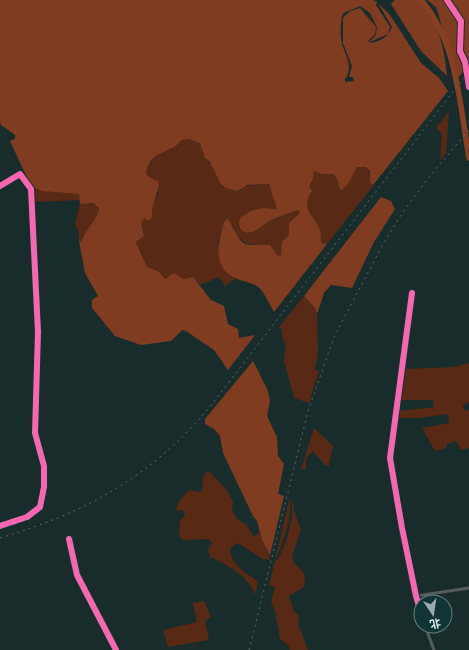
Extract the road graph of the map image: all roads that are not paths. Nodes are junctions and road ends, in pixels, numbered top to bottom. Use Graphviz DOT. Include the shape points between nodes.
graph roads {
  1 [pos="447,0"];
  2 [pos="469,87"];
  3 [pos="0,186"];
  4 [pos="32,208"];
  5 [pos="412,293"];
  6 [pos="0,526"];
  7 [pos="69,539"];
  8 [pos="469,588"];
  9 [pos="416,594"];
  10 [pos="429,594"];
  11 [pos="428,634"];
  12 [pos="116,650"];
  13 [pos="434,650"];
  1 -- 2 [label="street" via="460,21 460,51 465,62"];
  3 -- 4 [label="street" via="20,174 31,189"];
  4 -- 6 [label="street" via="38,332 35,433 44,466 44,487 40,507 27,517"];
  5 -- 9 [label="street" via="390,458"];
  7 -- 12 [label="street" via="76,575"];
  8 -- 10 [label="street"];
  11 -- 13 [label="street"];
}
